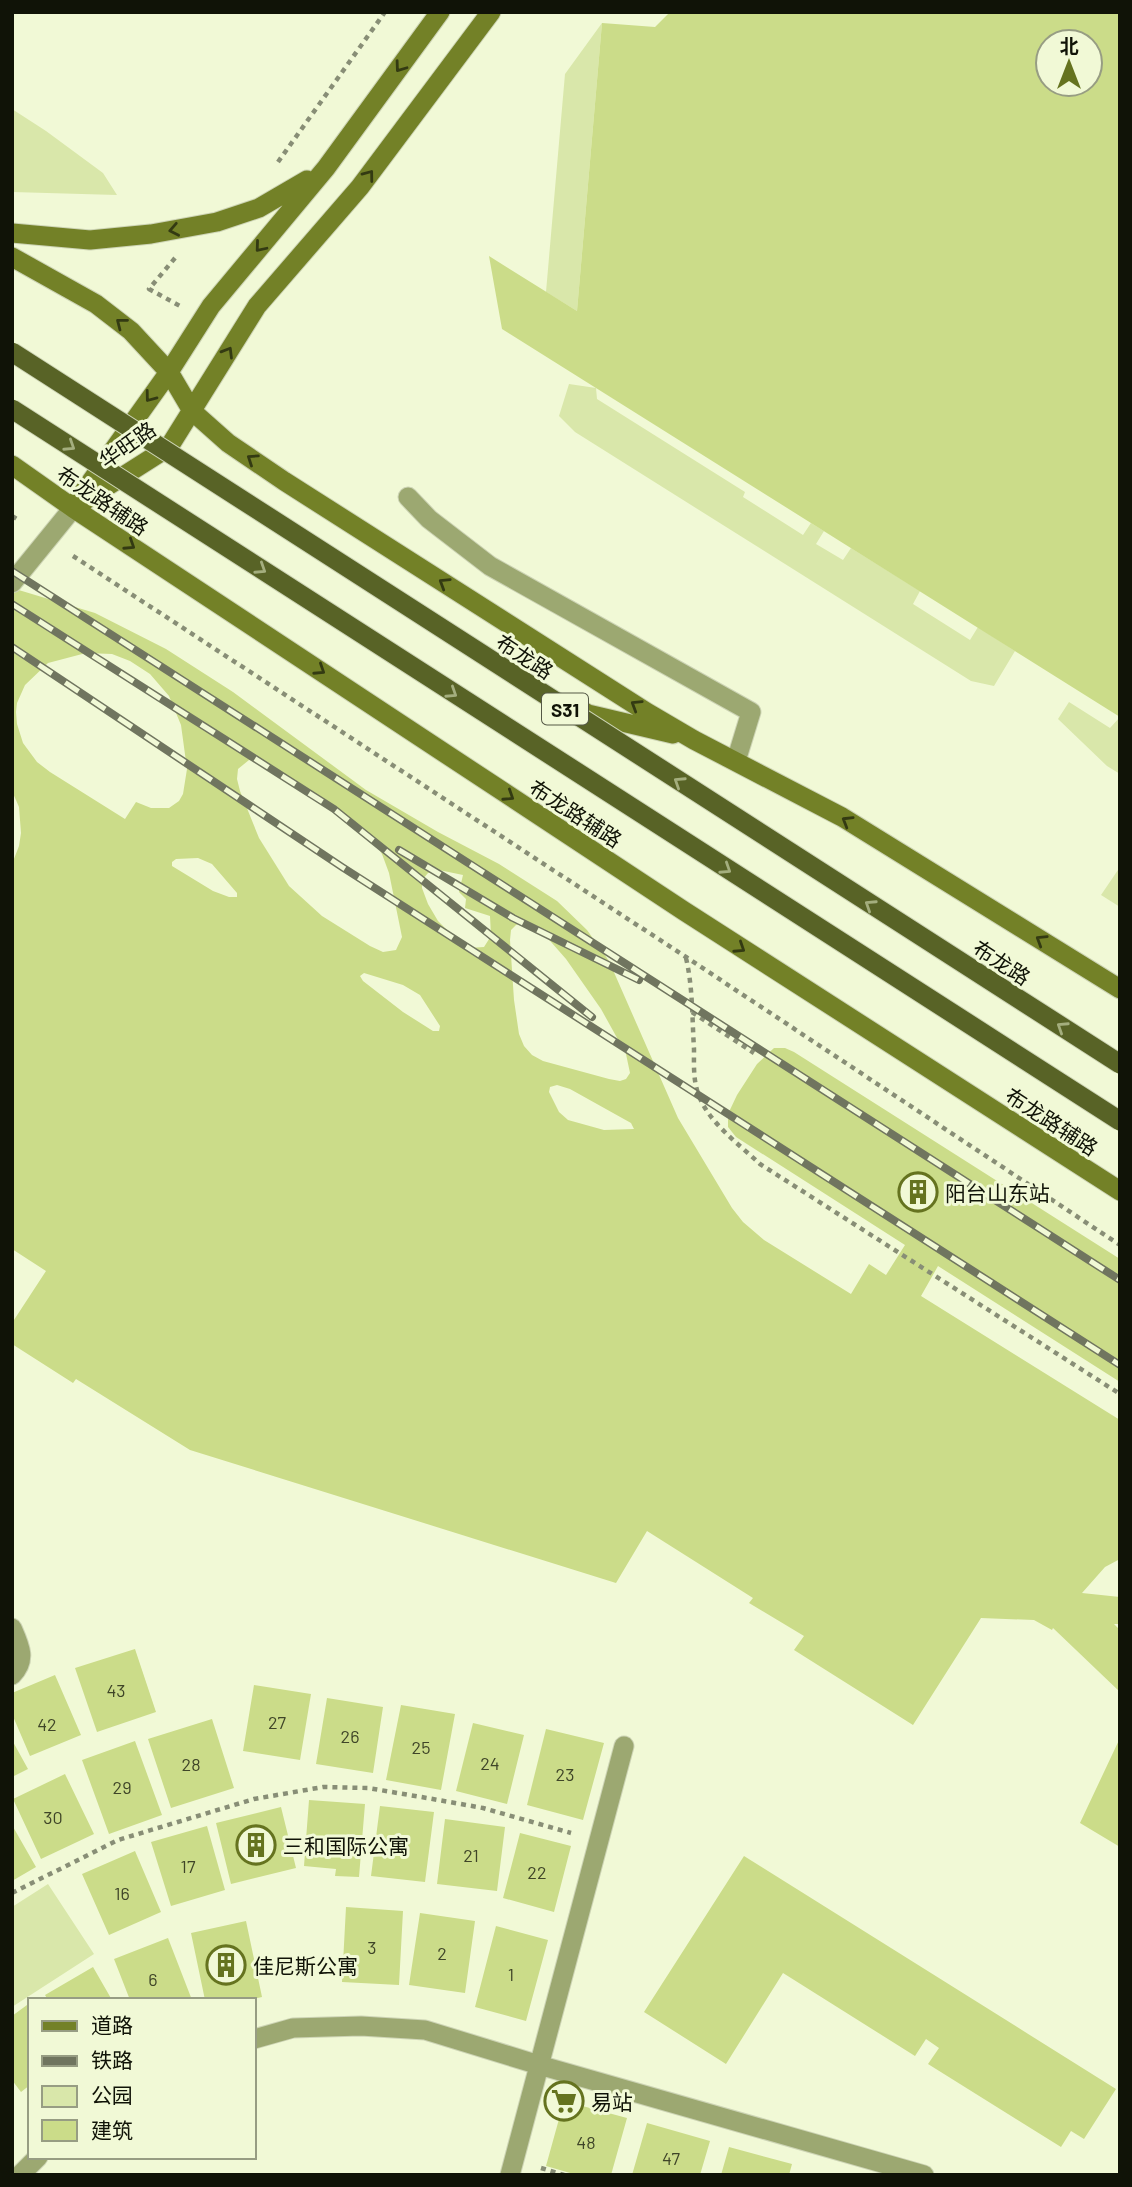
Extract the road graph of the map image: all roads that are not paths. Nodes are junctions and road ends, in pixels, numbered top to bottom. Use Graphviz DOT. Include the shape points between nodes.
graph roads {
  1 [pos="440,12"];
  2 [pos="491,12"];
  3 [pos="326,168"];
  4 [pos="12,233"];
  5 [pos="12,257"];
  6 [pos="12,345"];
  7 [pos="12,352"];
  8 [pos="169,372"];
  9 [pos="12,409"];
  10 [pos="192,411"];
  11 [pos="131,422"];
  12 [pos="169,447"];
  13 [pos="12,465"];
  14 [pos="408,497"];
  15 [pos="73,508"];
  16 [pos="12,583"];
  17 [pos="694,740"];
  18 [pos="736,761"];
  19 [pos="1120,989"];
  20 [pos="1120,1064"];
  21 [pos="1120,1121"];
  22 [pos="1120,1191"];
  23 [pos="12,1628"];
  24 [pos="12,1675"];
  25 [pos="624,1746"];
  26 [pos="256,2038"];
  27 [pos="539,2065"];
  28 [pos="36,2159"];
  29 [pos="20,2175"];
  30 [pos="510,2175"];
  31 [pos="924,2175"];
  1 -- 3 [label="main road, 华旺路, one-way"];
  10 -- 2 [label="main road, 华旺路, one-way" via="257,306 360,187"];
  3 -- 4 [label="main road, one-way" via="259,208 217,222 90,240"];
  3 -- 8 [label="main road, 华旺路, one-way" via="211,306"];
  8 -- 5 [label="main road, one-way" via="131,331 96,304"];
  6 -- 11 [label="main road"];
  20 -- 7 [label="main road, 布龙路 / S31, one-way, bridge"];
  8 -- 10 [label="main road"];
  8 -- 11 [label="main road, 华旺路, one-way"];
  9 -- 21 [label="main road, S31, one-way, bridge"];
  10 -- 12 [label="main road, 华旺路"];
  17 -- 10 [label="main road, one-way" via="284,481 228,443"];
  11 -- 12 [label="main road"];
  11 -- 15 [label="main road, 华旺路"];
  12 -- 15 [label="main road, 华旺路"];
  12 -- 17 [label="main road" via="575,707"];
  13 -- 15 [label="main road, 布龙路辅路"];
  14 -- 18 [label="street" via="490,566 751,712"];
  15 -- 16 [label="street"];
  15 -- 22 [label="main road, 布龙路辅路, one-way" via="684,911"];
  17 -- 18 [label="main road"];
  19 -- 18 [label="main road, one-way" via="842,817"];
  23 -- 24 [label="street" via="22,1652 20,1666"];
  25 -- 27 [label="street"];
  26 -- 27 [label="street" via="293,2028 425,2030"];
  27 -- 30 [label="street"];
  27 -- 31 [label="street"];
  28 -- 29 [label="street"];
}
